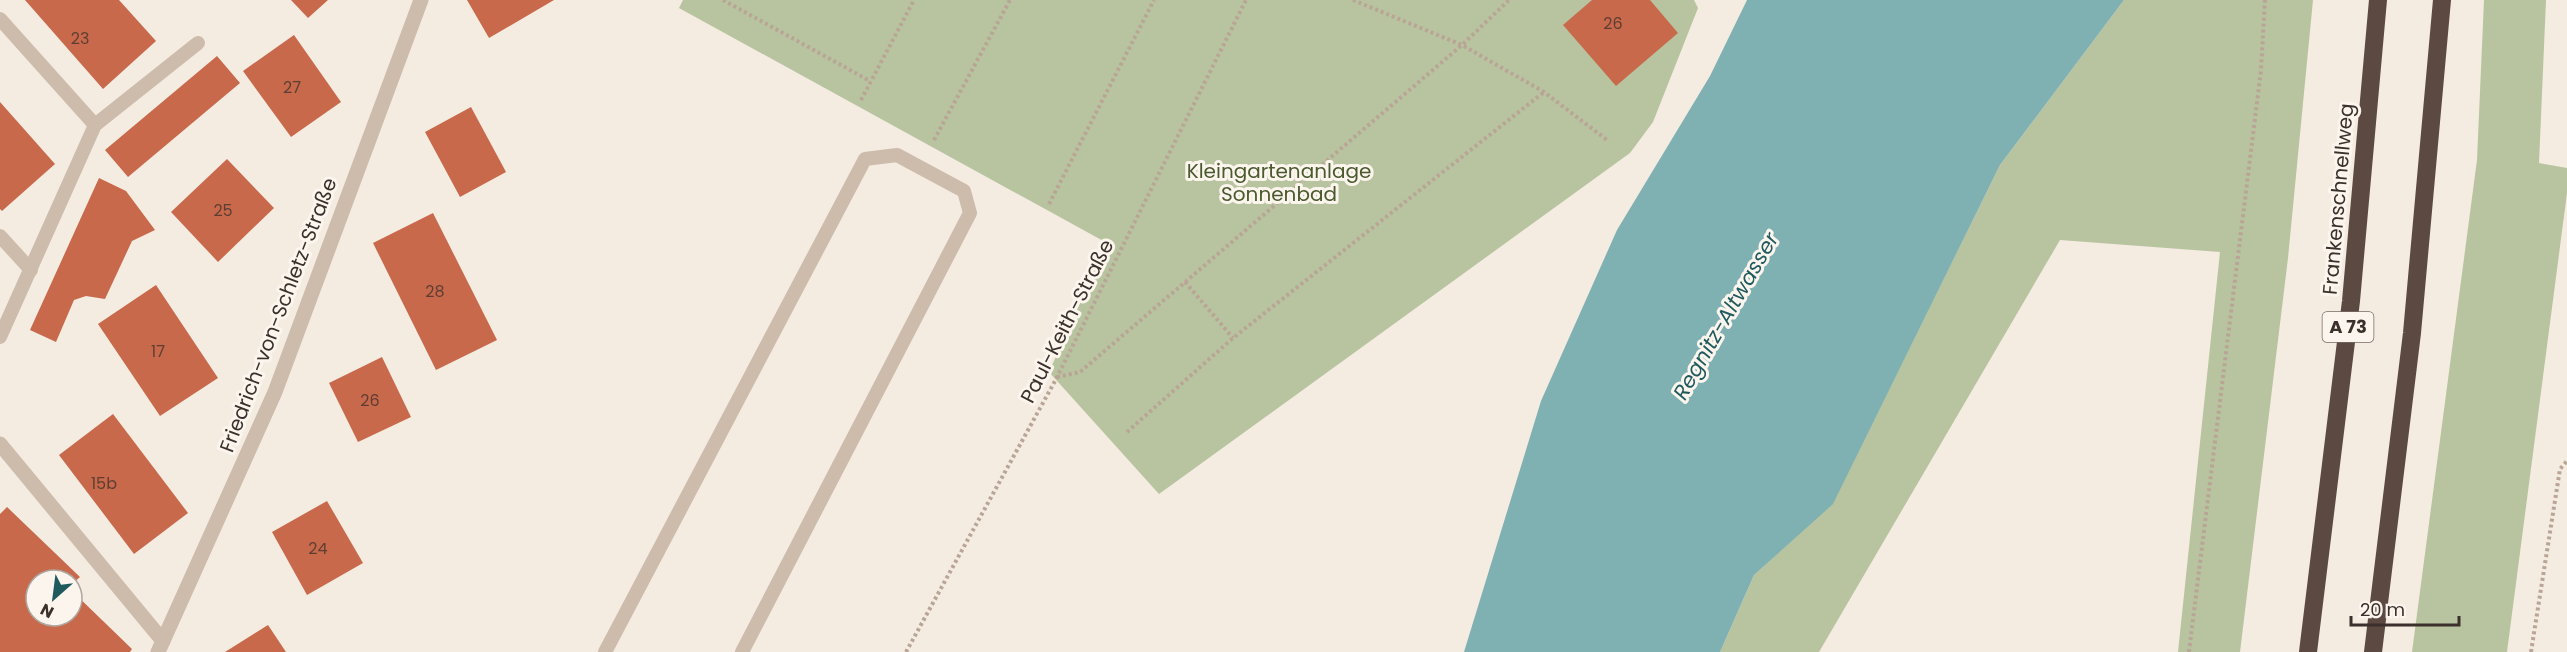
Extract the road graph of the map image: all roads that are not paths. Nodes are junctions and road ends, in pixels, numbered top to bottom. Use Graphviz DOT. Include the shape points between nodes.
graph roads {
  1 [pos="421,0"];
  2 [pos="2378,0"];
  3 [pos="2442,0"];
  4 [pos="0,19"];
  5 [pos="198,42"];
  6 [pos="95,125"];
  7 [pos="0,236"];
  8 [pos="31,270"];
  9 [pos="0,337"];
  10 [pos="0,444"];
  11 [pos="160,647"];
  12 [pos="605,652"];
  13 [pos="742,652"];
  14 [pos="2308,652"];
  15 [pos="2373,652"];
  1 -- 11 [label="street, Friedrich-von-Schletz-Straße" via="275,392"];
  2 -- 14 [label="highway, Frankenschnellweg / A 73" via="2351,301"];
  3 -- 15 [label="highway" via="2412,333"];
  4 -- 6 [label="lane"];
  5 -- 6 [label="lane"];
  6 -- 8 [label="lane"];
  7 -- 8 [label="lane"];
  8 -- 9 [label="lane"];
  10 -- 11 [label="street, Friedrich-von-Schletz-Straße"];
  12 -- 13 [label="lane" via="865,159 897,154 964,191 970,213"];
}
